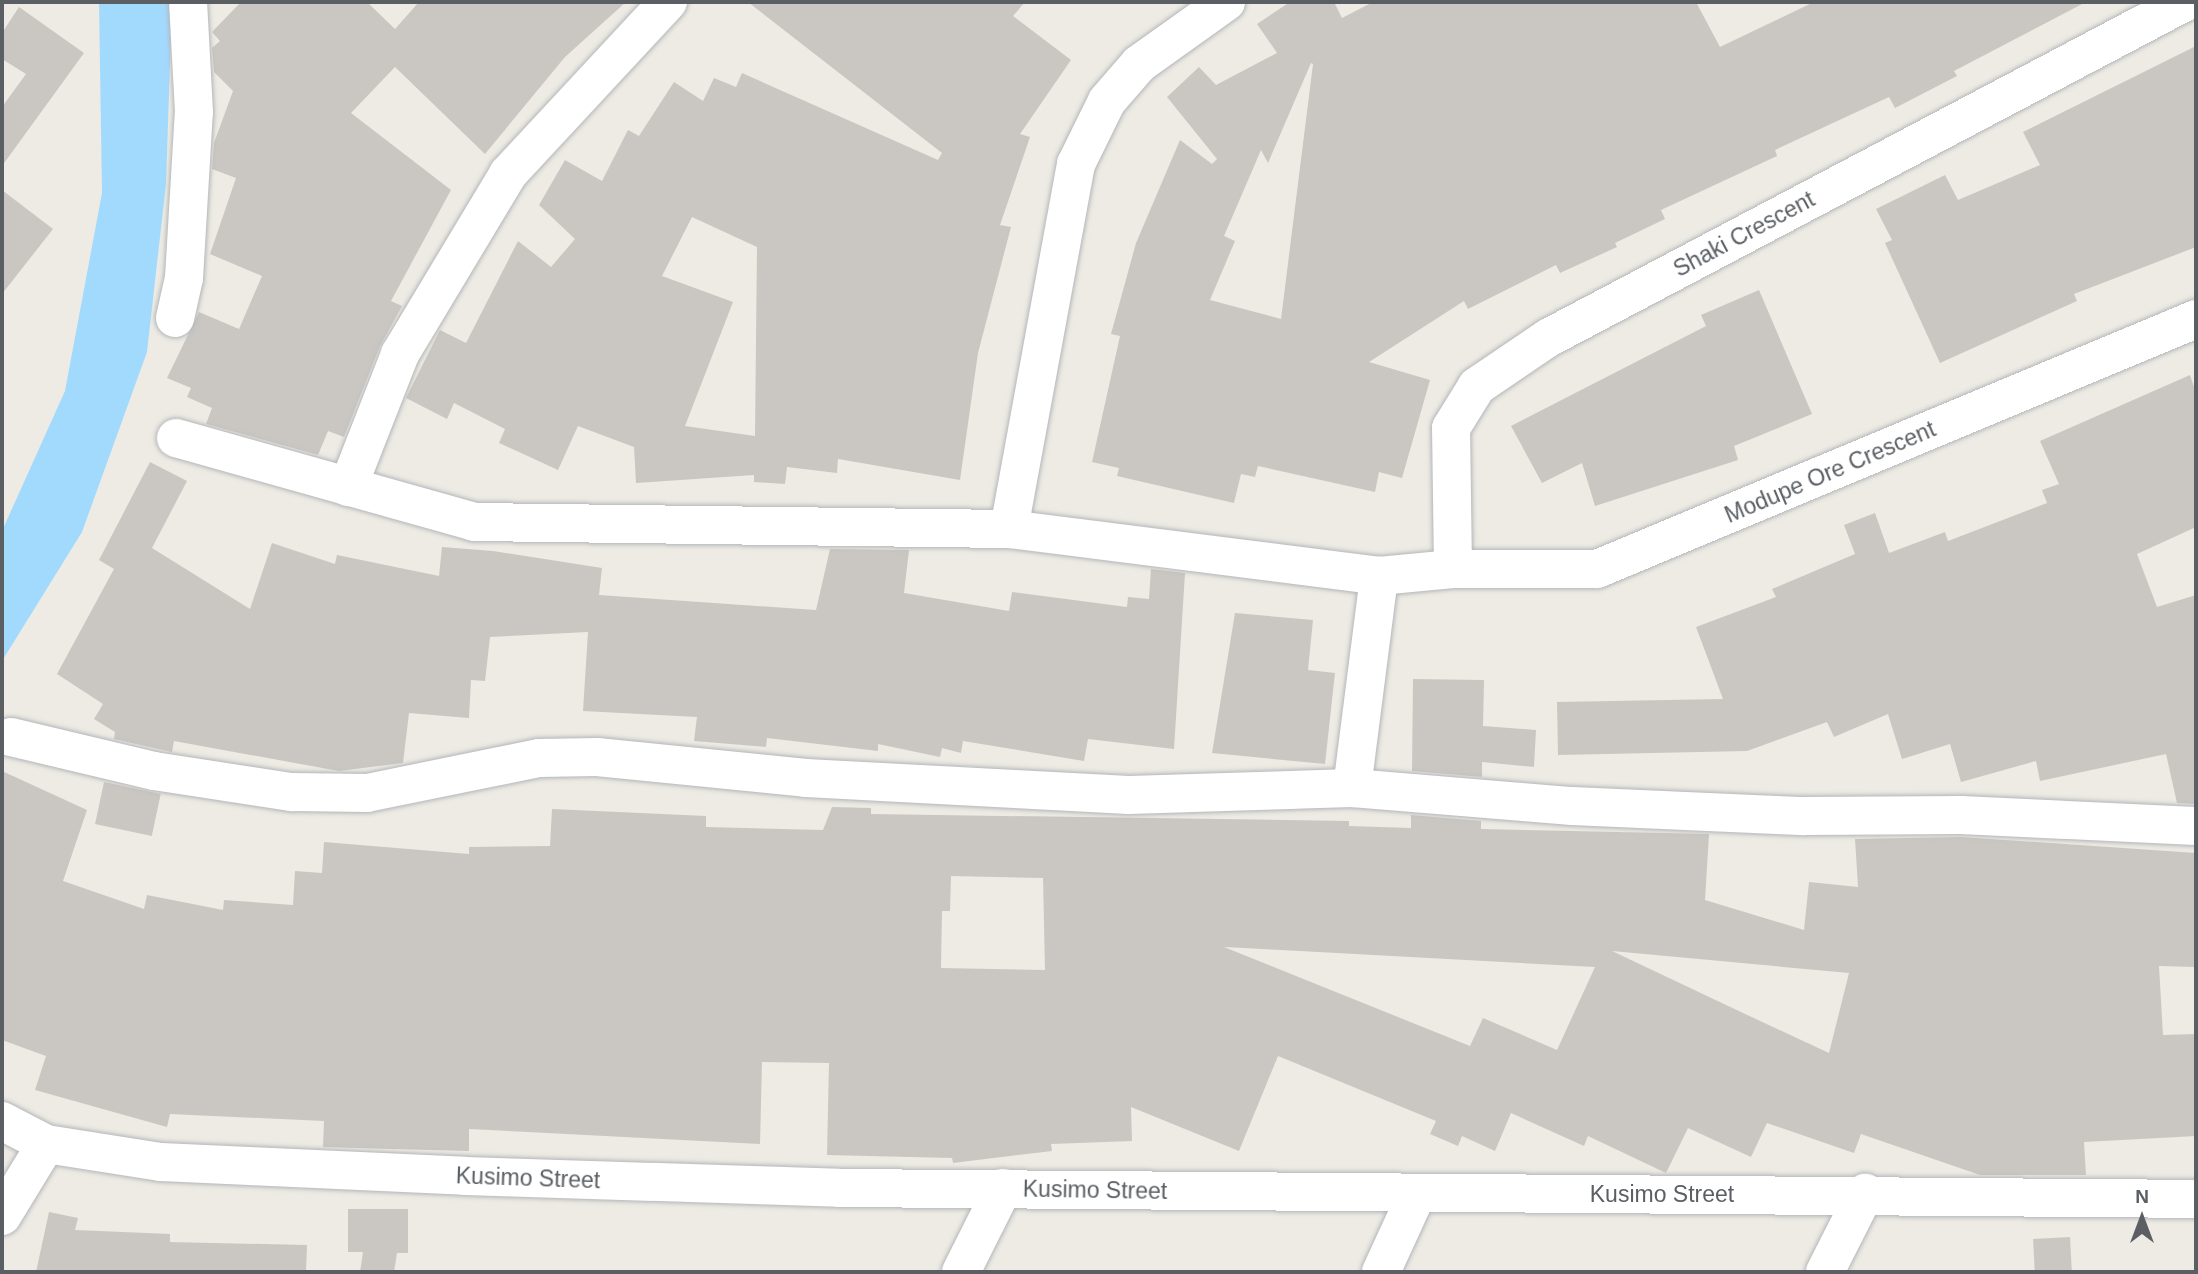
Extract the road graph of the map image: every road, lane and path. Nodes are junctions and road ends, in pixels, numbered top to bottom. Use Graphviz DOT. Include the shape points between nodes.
graph roads {
  1 [pos="188,2"];
  2 [pos="668,2"];
  3 [pos="1226,2"];
  4 [pos="2185,2"];
  5 [pos="175,318"];
  6 [pos="2196,319"];
  7 [pos="176,438"];
  8 [pos="348,487"];
  9 [pos="1009,529"];
  10 [pos="1453,569"];
  11 [pos="1379,576"];
  12 [pos="11,737"];
  13 [pos="1352,788"];
  14 [pos="2196,826"];
  15 [pos="2,1121"];
  16 [pos="46,1144"];
  17 [pos="1003,1188"];
  18 [pos="1865,1193"];
  19 [pos="1416,1196"];
  20 [pos="2196,1199"];
  21 [pos="2,1216"];
  22 [pos="961,1272"];
  23 [pos="1381,1272"];
  24 [pos="1825,1272"];
  1 -- 5 [label="street" via="194,111 184,278"];
  2 -- 8 [label="street" via="508,174 400,354"];
  3 -- 9 [label="street" via="1139,64 1107,101 1076,164"];
  4 -- 10 [label="street, Shaki Crescent" via="1548,338 1477,386 1451,428 1448,479"];
  6 -- 10 [label="street, Modupe Ore Crescent" via="1597,569"];
  7 -- 8 [label="street, Modupe Ore Crescent"];
  8 -- 9 [label="street, Modupe Ore Crescent" via="474,522"];
  9 -- 11 [label="street, Modupe Ore Crescent"];
  10 -- 11 [label="street, Modupe Ore Crescent"];
  11 -- 13 [label="street"];
  12 -- 13 [label="street" via="154,771 292,792 367,793 539,758 597,757 806,778 1129,795"];
  13 -- 14 [label="street" via="1572,806 1805,816 1961,814"];
  15 -- 16 [label="street, Kusimo Street"];
  16 -- 17 [label="street, Kusimo Street" via="161,1162 299,1169 825,1188"];
  16 -- 21 [label="street"];
  17 -- 19 [label="street, Kusimo Street"];
  17 -- 22 [label="street"];
  18 -- 19 [label="street, Kusimo Street"];
  18 -- 20 [label="street, Kusimo Street"];
  18 -- 24 [label="street"];
  19 -- 23 [label="street"];
}
